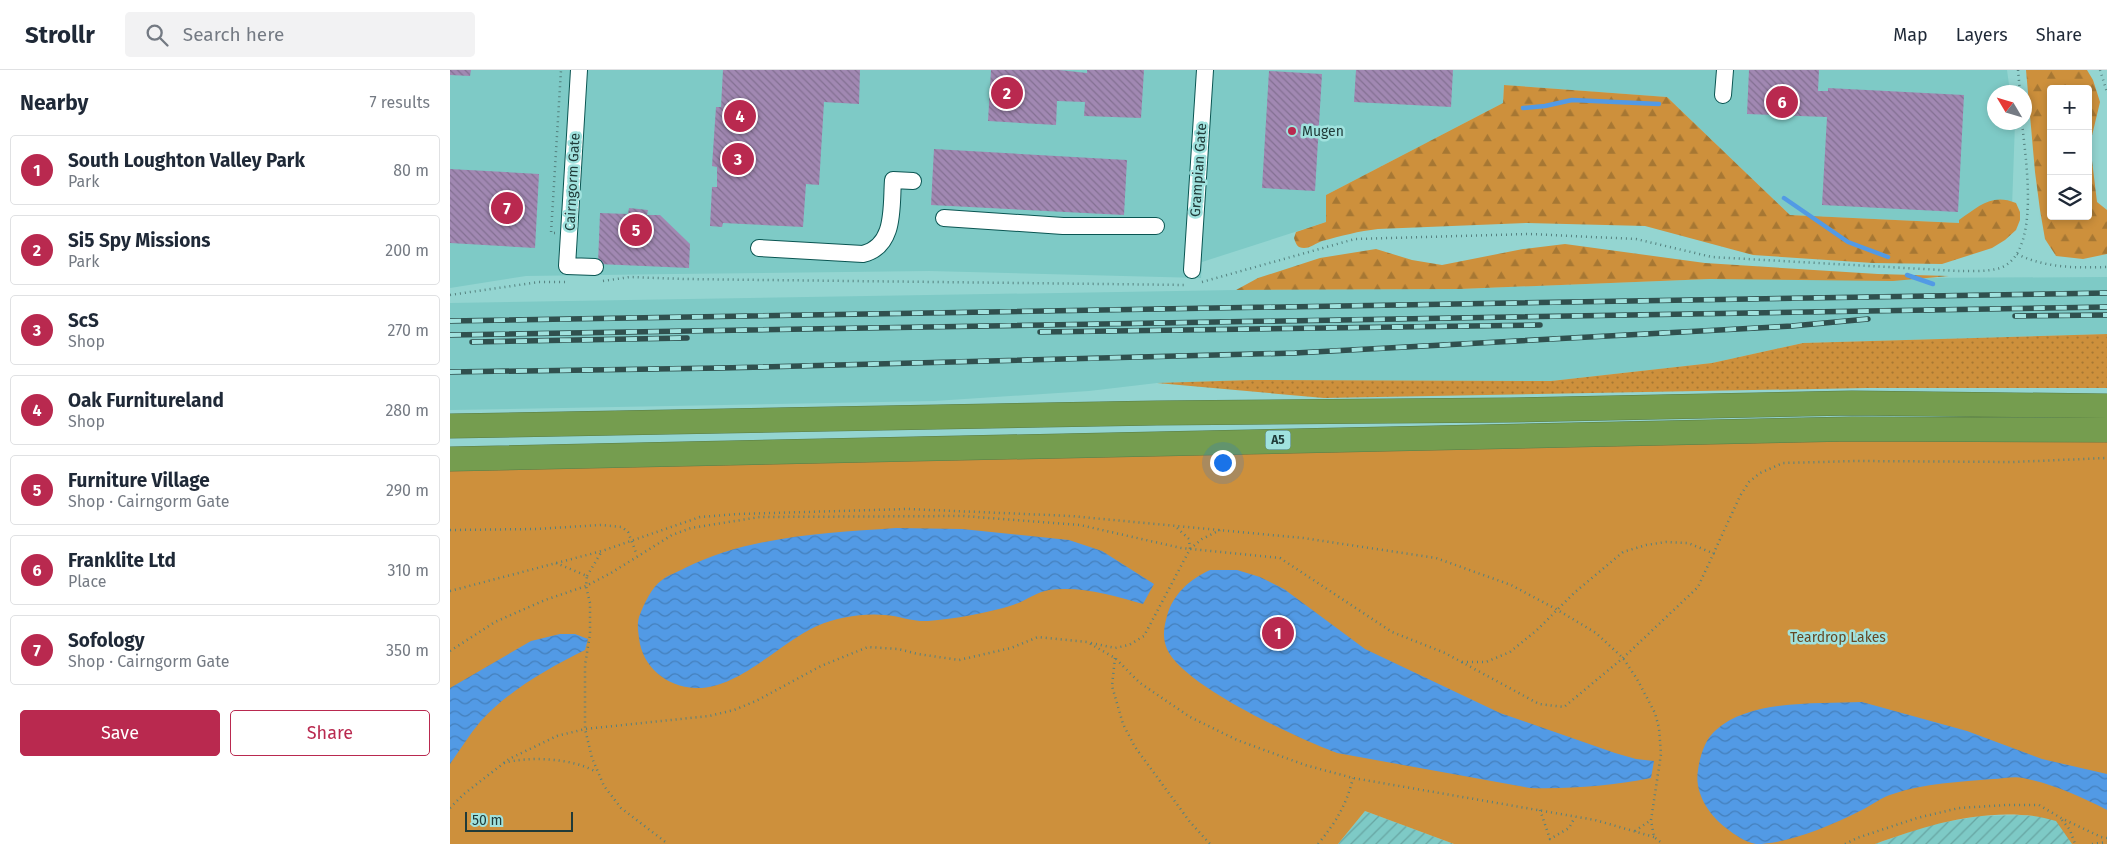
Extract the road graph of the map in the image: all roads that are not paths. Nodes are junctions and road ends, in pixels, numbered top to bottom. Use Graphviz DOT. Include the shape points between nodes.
graph roads {
  1 [pos="579,70"];
  2 [pos="1205,70"];
  3 [pos="1725,70"];
  4 [pos="1723,95"];
  5 [pos="913,181"];
  6 [pos="944,218"];
  7 [pos="1156,226"];
  8 [pos="759,248"];
  9 [pos="598,274"];
  10 [pos="1194,279"];
  11 [pos="2107,406"];
  12 [pos="450,426"];
  13 [pos="2107,430"];
  14 [pos="450,458"];
  1 -- 9 [label="street, Cairngorm Gate" via="567,266"];
  2 -- 10 [label="street, Grampian Gate"];
  3 -- 4 [label="street"];
  5 -- 8 [label="street" via="893,180 889,229 872,252"];
  6 -- 7 [label="street" via="1063,226"];
  11 -- 12 [label="highway, A5" via="1852,403"];
  13 -- 14 [label="highway, A5" via="1842,429"];
}
